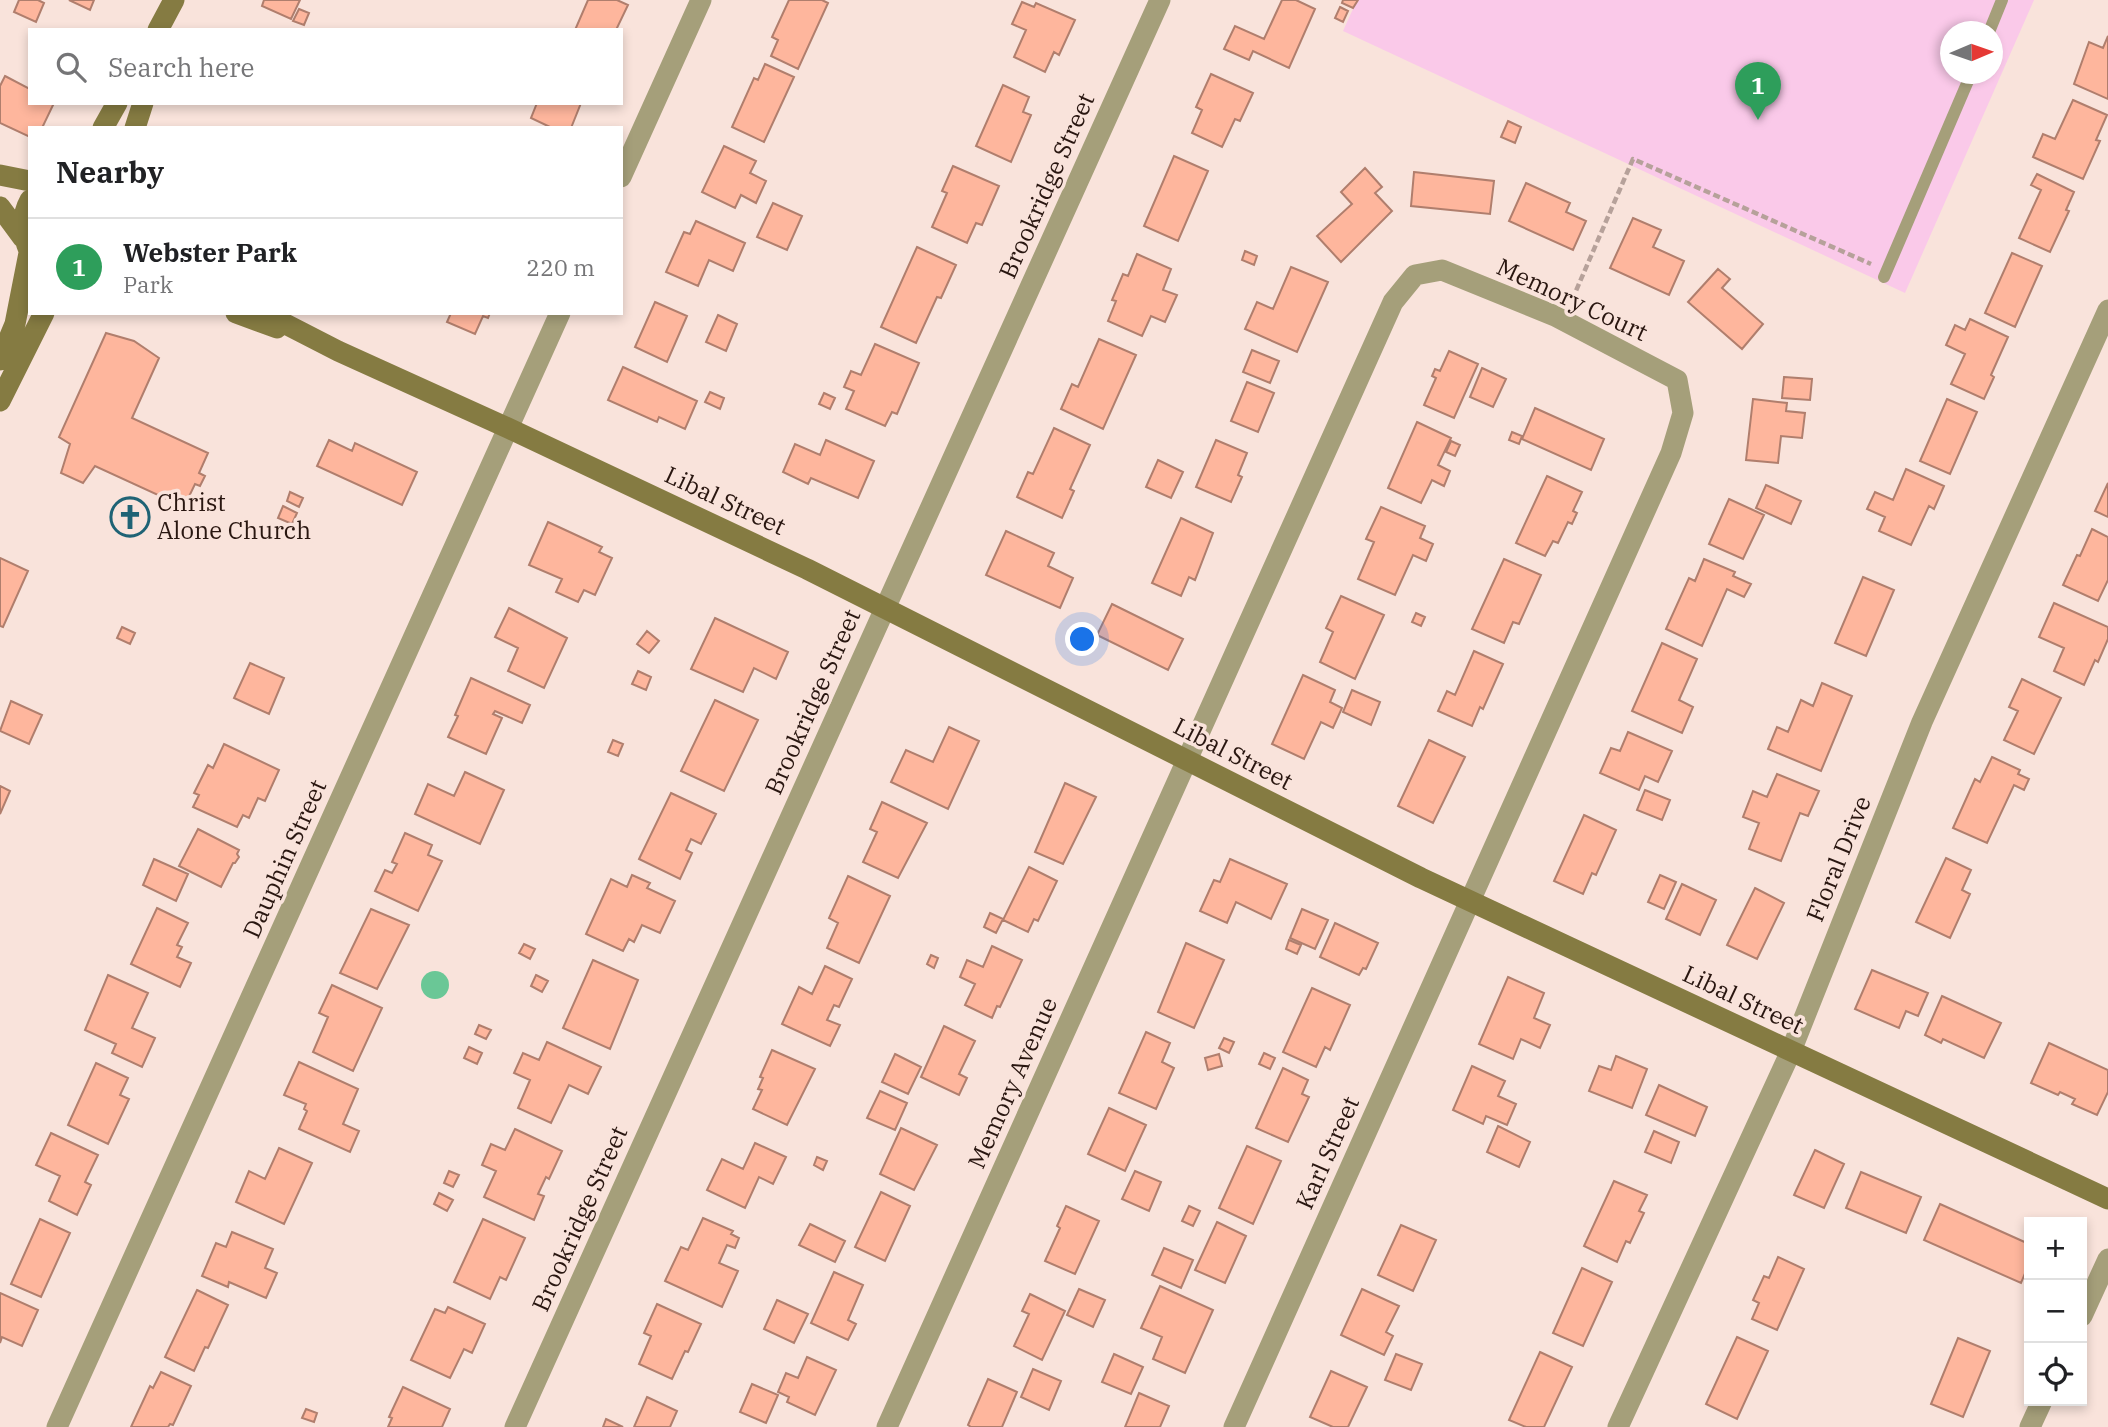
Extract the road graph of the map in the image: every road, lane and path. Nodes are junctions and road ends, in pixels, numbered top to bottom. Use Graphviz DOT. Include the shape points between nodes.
graph roads {
  1 [pos="175,0"];
  2 [pos="701,0"];
  3 [pos="1160,0"];
  4 [pos="2002,0"];
  5 [pos="1993,21"];
  6 [pos="159,28"];
  7 [pos="168,28"];
  8 [pos="1967,84"];
  9 [pos="116,105"];
  10 [pos="142,105"];
  11 [pos="104,126"];
  12 [pos="136,126"];
  13 [pos="623,173"];
  14 [pos="0,175"];
  15 [pos="28,181"];
  16 [pos="28,206"];
  17 [pos="0,207"];
  18 [pos="28,248"];
  19 [pos="1886,274"];
  20 [pos="2108,310"];
  21 [pos="43,315"];
  22 [pos="241,315"];
  23 [pos="268,315"];
  24 [pos="559,315"];
  25 [pos="1563,320"];
  26 [pos="338,351"];
  27 [pos="0,360"];
  28 [pos="0,401"];
  29 [pos="508,428"];
  30 [pos="884,608"];
  31 [pos="1186,760"];
  32 [pos="1471,901"];
  33 [pos="1791,1051"];
  34 [pos="2108,1199"];
  35 [pos="2108,1259"];
  36 [pos="2087,1305"];
  37 [pos="2040,1406"];
  38 [pos="57,1427"];
  39 [pos="515,1427"];
  40 [pos="887,1427"];
  41 [pos="1234,1427"];
  42 [pos="1618,1427"];
  43 [pos="2030,1427"];
  1 -- 6 [label="street"];
  1 -- 7 [label="street"];
  2 -- 13 [label="street"];
  3 -- 30 [label="street, Brookridge Street"];
  4 -- 5 [label="lane"];
  8 -- 19 [label="lane"];
  9 -- 11 [label="street"];
  10 -- 12 [label="street"];
  14 -- 15 [label="street"];
  16 -- 18 [label="street" via="22,223"];
  17 -- 18 [label="street"];
  18 -- 27 [label="street" via="15,324"];
  19 -- 25 [label="path" via="1633,159"];
  20 -- 33 [label="street, Floral Drive" via="1922,722"];
  21 -- 28 [label="street"];
  22 -- 26 [label="street, Libal Street"];
  23 -- 26 [label="street, Libal Street"];
  24 -- 29 [label="street, Dauphin Street"];
  25 -- 31 [label="street, Memory Court" via="1442,270 1416,275 1393,302"];
  25 -- 32 [label="street, Memory Court" via="1676,380 1683,413 1671,453"];
  26 -- 29 [label="street, Libal Street"];
  29 -- 30 [label="street, Libal Street"];
  29 -- 38 [label="street, Dauphin Street"];
  30 -- 31 [label="street, Libal Street"];
  30 -- 39 [label="street, Brookridge Street"];
  31 -- 32 [label="street, Libal Street"];
  31 -- 40 [label="street, Memory Avenue"];
  32 -- 33 [label="street, Libal Street"];
  32 -- 41 [label="street, Karl Street"];
  33 -- 34 [label="street, Libal Street"];
  33 -- 42 [label="street, Floral Drive"];
  35 -- 36 [label="street"];
  37 -- 43 [label="street"];
}
